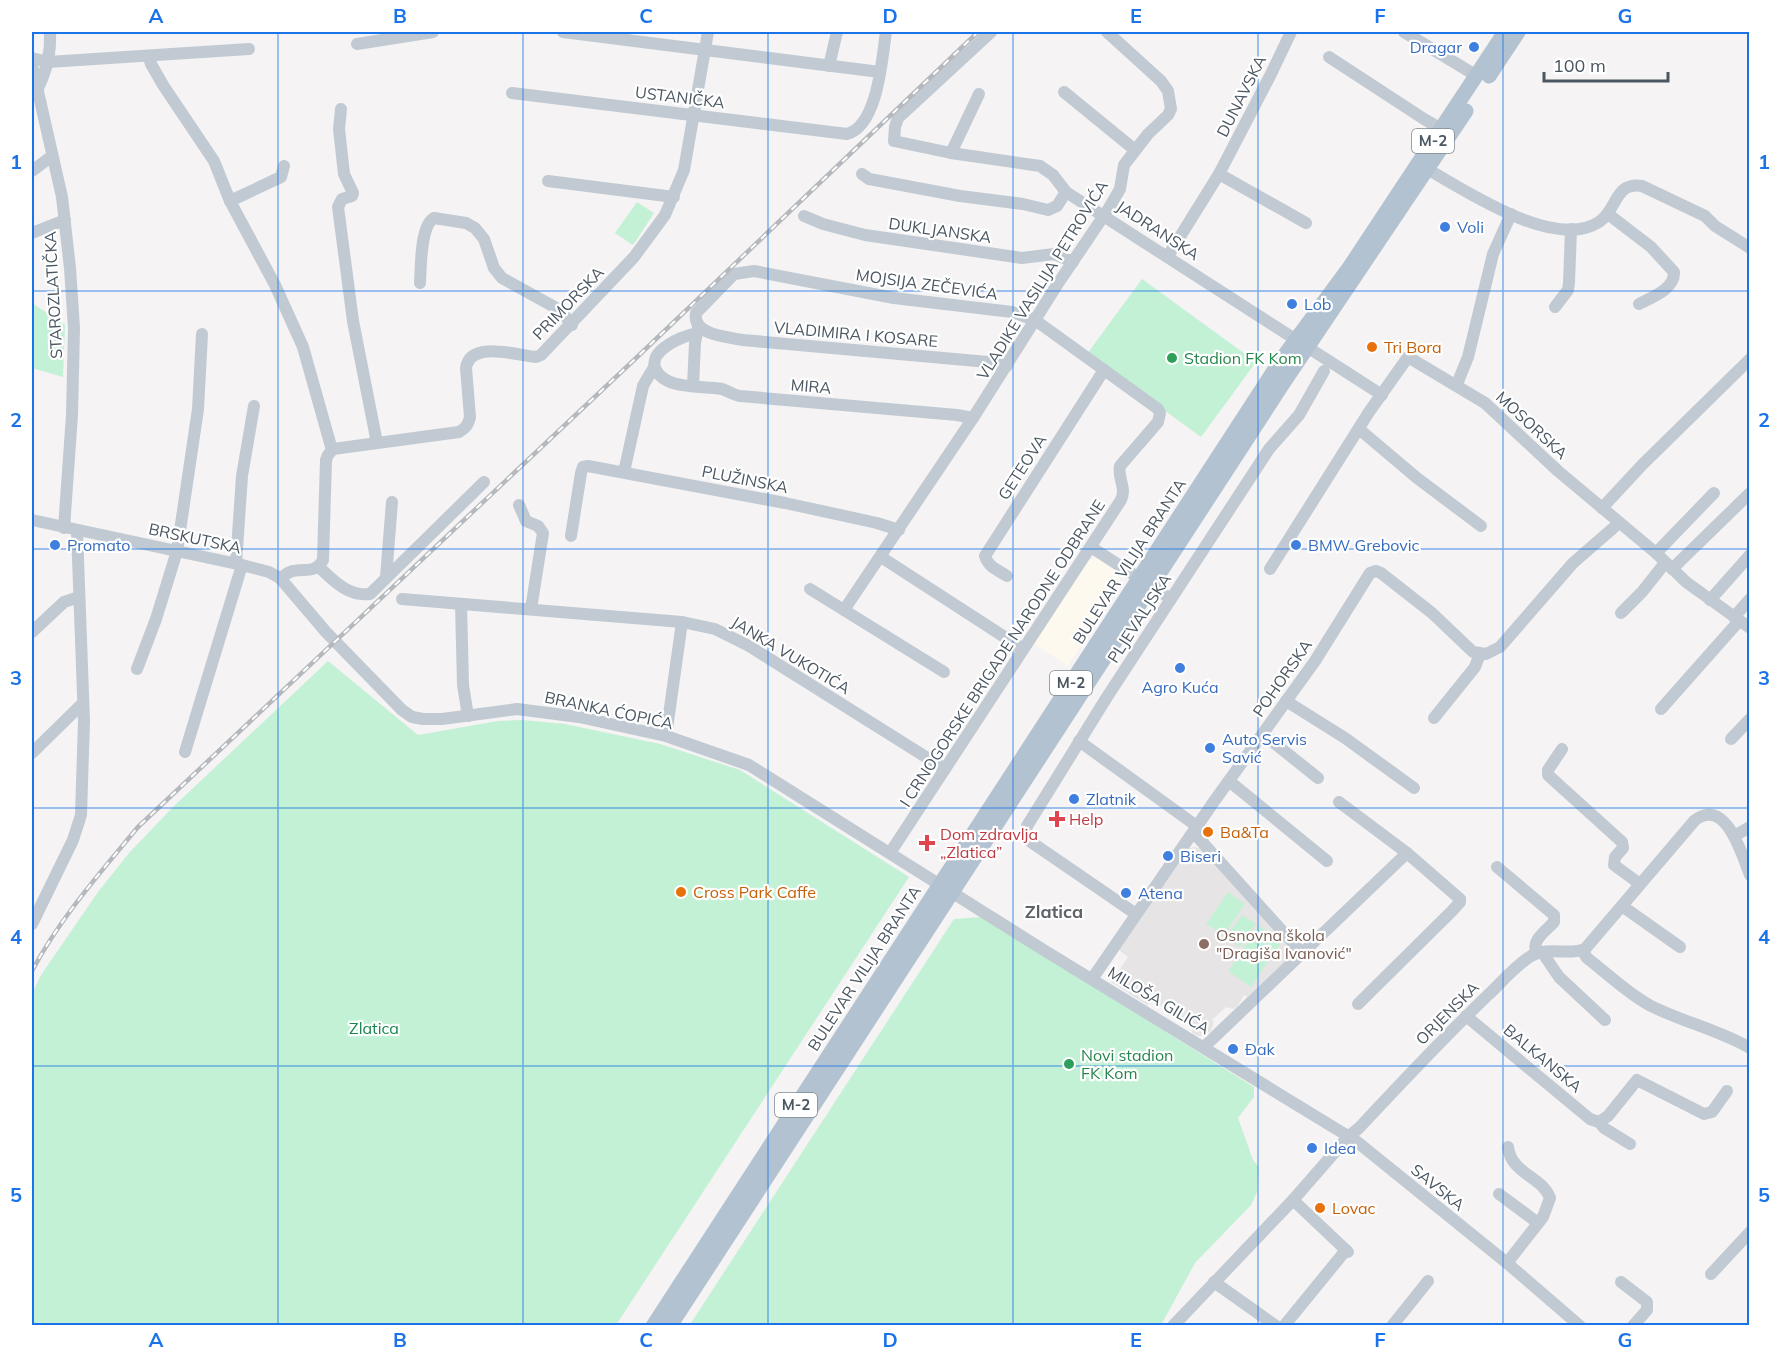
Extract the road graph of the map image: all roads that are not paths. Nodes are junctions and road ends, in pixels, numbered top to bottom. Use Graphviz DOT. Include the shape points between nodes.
graph roads {
  1 [pos="50,32"];
  2 [pos="433,32"];
  3 [pos="563,32"];
  4 [pos="708,32"];
  5 [pos="837,32"];
  6 [pos="886,32"];
  7 [pos="991,32"];
  8 [pos="1107,32"];
  9 [pos="1291,32"];
  10 [pos="1404,32"];
  11 [pos="1505,32"];
  12 [pos="1518,32"];
  13 [pos="357,44"];
  14 [pos="249,49"];
  15 [pos="705,51"];
  16 [pos="149,57"];
  17 [pos="1329,57"];
  18 [pos="32,58"];
  19 [pos="48,62"];
  20 [pos="32,64"];
  21 [pos="829,66"];
  22 [pos="880,72"];
  23 [pos="1477,76"];
  24 [pos="35,89"];
  25 [pos="1064,92"];
  26 [pos="512,93"];
  27 [pos="979,94"];
  28 [pos="341,109"];
  29 [pos="694,115"];
  30 [pos="1441,129"];
  31 [pos="1135,150"];
  32 [pos="951,153"];
  33 [pos="52,156"];
  34 [pos="285,166"];
  35 [pos="1427,170"];
  36 [pos="32,171"];
  37 [pos="862,174"];
  38 [pos="1219,174"];
  39 [pos="548,180"];
  40 [pos="1066,192"];
  41 [pos="674,197"];
  42 [pos="230,201"];
  43 [pos="1511,214"];
  44 [pos="1608,214"];
  45 [pos="1105,215"];
  46 [pos="804,216"];
  47 [pos="65,220"];
  48 [pos="1306,223"];
  49 [pos="1571,230"];
  50 [pos="32,233"];
  51 [pos="1749,248"];
  52 [pos="1168,256"];
  53 [pos="1073,262"];
  54 [pos="420,283"];
  55 [pos="1639,304"];
  56 [pos="1555,307"];
  57 [pos="1035,321"];
  58 [pos="572,325"];
  59 [pos="699,330"];
  60 [pos="202,334"];
  61 [pos="1302,343"];
  62 [pos="1749,359"];
  63 [pos="1007,366"];
  64 [pos="655,368"];
  65 [pos="1104,370"];
  66 [pos="1324,370"];
  67 [pos="1457,384"];
  68 [pos="693,386"];
  69 [pos="1382,395"];
  70 [pos="254,406"];
  71 [pos="1158,409"];
  72 [pos="973,418"];
  73 [pos="1359,429"];
  74 [pos="377,443"];
  75 [pos="332,450"];
  76 [pos="624,472"];
  77 [pos="484,482"];
  78 [pos="1714,493"];
  79 [pos="1749,493"];
  80 [pos="392,502"];
  81 [pos="519,505"];
  82 [pos="1602,508"];
  83 [pos="32,520"];
  84 [pos="1619,523"];
  85 [pos="1481,526"];
  86 [pos="70,529"];
  87 [pos="899,530"];
  88 [pos="571,536"];
  89 [pos="1091,546"];
  90 [pos="177,551"];
  91 [pos="1656,553"];
  92 [pos="1749,555"];
  93 [pos="881,557"];
  94 [pos="239,564"];
  95 [pos="1668,566"];
  96 [pos="319,567"];
  97 [pos="1270,569"];
  98 [pos="1007,576"];
  99 [pos="387,577"];
  100 [pos="280,579"];
  101 [pos="1145,582"];
  102 [pos="810,589"];
  103 [pos="79,597"];
  104 [pos="402,599"];
  105 [pos="1171,599"];
  106 [pos="1749,599"];
  107 [pos="1710,600"];
  108 [pos="461,603"];
  109 [pos="531,609"];
  110 [pos="844,610"];
  111 [pos="1621,613"];
  112 [pos="682,622"];
  113 [pos="1741,622"];
  114 [pos="32,632"];
  115 [pos="1023,649"];
  116 [pos="1480,654"];
  117 [pos="137,669"];
  118 [pos="944,672"];
  119 [pos="1286,701"];
  120 [pos="83,703"];
  121 [pos="1661,709"];
  122 [pos="468,716"];
  123 [pos="1434,718"];
  124 [pos="1749,719"];
  125 [pos="1263,734"];
  126 [pos="666,736"];
  127 [pos="1731,739"];
  128 [pos="1079,741"];
  129 [pos="1562,749"];
  130 [pos="185,752"];
  131 [pos="32,753"];
  132 [pos="945,769"];
  133 [pos="1318,778"];
  134 [pos="1229,781"];
  135 [pos="1414,788"];
  136 [pos="1339,802"];
  137 [pos="1749,827"];
  138 [pos="1196,830"];
  139 [pos="1734,836"];
  140 [pos="1407,853"];
  141 [pos="890,854"];
  142 [pos="1327,861"];
  143 [pos="1497,867"];
  144 [pos="1749,875"];
  145 [pos="1640,884"];
  146 [pos="946,888"];
  147 [pos="1622,906"];
  148 [pos="1136,914"];
  149 [pos="32,924"];
  150 [pos="1680,947"];
  151 [pos="1582,950"];
  152 [pos="1302,953"];
  153 [pos="1540,953"];
  154 [pos="1092,979"];
  155 [pos="1358,1004"];
  156 [pos="1466,1016"];
  157 [pos="1605,1020"];
  158 [pos="1204,1047"];
  159 [pos="1749,1048"];
  160 [pos="1727,1091"];
  161 [pos="1599,1122"];
  162 [pos="1348,1137"];
  163 [pos="1630,1144"];
  164 [pos="1508,1147"];
  165 [pos="1499,1194"];
  166 [pos="1293,1200"];
  167 [pos="1538,1223"];
  168 [pos="1749,1232"];
  169 [pos="1507,1263"];
  170 [pos="1711,1274"];
  171 [pos="1428,1281"];
  172 [pos="1214,1282"];
  173 [pos="1621,1282"];
  174 [pos="652,1326"];
  175 [pos="670,1326"];
  176 [pos="1173,1326"];
  177 [pos="1276,1326"];
  178 [pos="1284,1326"];
  179 [pos="1392,1326"];
  180 [pos="1580,1326"];
  181 [pos="1634,1326"];
  1 -- 19 [label="street"];
  2 -- 13 [label="street"];
  3 -- 15 [label="street"];
  4 -- 15 [label="street, PRIMORSKA"];
  5 -- 21 [label="street"];
  6 -- 22 [label="street"];
  7 -- 32 [label="street, JADRANSKA" via="898,118 894,127 894,141"];
  8 -- 31 [label="street, VLADIKE VASILIJA PETROVIĆA" via="1161,81 1172,104 1168,115"];
  9 -- 38 [label="street, DUNAVSKA"];
  10 -- 23 [label="street"];
  11 -- 23 [label="main road, BULEVAR VILIJA BRANTA / M-2"];
  12 -- 35 [label="main road, BULEVAR VILIJA BRANTA / M-2"];
  14 -- 16 [label="street"];
  15 -- 21 [label="street"];
  15 -- 29 [label="street, PRIMORSKA"];
  16 -- 19 [label="street"];
  16 -- 42 [label="street" via="214,161"];
  17 -- 30 [label="street"];
  18 -- 19 [label="street"];
  19 -- 24 [label="street"];
  20 -- 24 [label="street, STAROZLATIČKA"];
  21 -- 22 [label="street"];
  22 -- 29 [label="street, USTANIČKA" via="871,107 857,130 844,134"];
  23 -- 30 [label="main road, BULEVAR VILIJA BRANTA / M-2"];
  24 -- 33 [label="street, STAROZLATIČKA"];
  25 -- 31 [label="street"];
  26 -- 29 [label="street, USTANIČKA"];
  27 -- 32 [label="street"];
  28 -- 74 [label="street" via="339,129 345,174 353,193 342,199 338,207 353,321"];
  29 -- 41 [label="street, PRIMORSKA" via="684,170"];
  30 -- 61 [label="main road, BULEVAR VILIJA BRANTA / M-2"];
  31 -- 45 [label="street, VLADIKE VASILIJA PETROVIĆA" via="1124,165 1120,189"];
  32 -- 40 [label="street, JADRANSKA" via="1040,166"];
  33 -- 36 [label="street"];
  33 -- 47 [label="street, STAROZLATIČKA"];
  34 -- 42 [label="street" via="281,177"];
  35 -- 43 [label="street"];
  35 -- 61 [label="main road, BULEVAR VILIJA BRANTA / M-2"];
  37 -- 40 [label="street" via="869,179 1048,210 1057,206"];
  38 -- 48 [label="street"];
  38 -- 52 [label="street, DUNAVSKA"];
  39 -- 41 [label="street"];
  40 -- 45 [label="street, JADRANSKA"];
  41 -- 58 [label="street, PRIMORSKA" via="644,245"];
  42 -- 75 [label="street" via="303,347"];
  43 -- 49 [label="street"];
  43 -- 67 [label="street" via="1493,254 1468,357"];
  44 -- 49 [label="street" via="1599,222"];
  44 -- 51 [label="street" via="1624,188 1642,186 1705,216"];
  44 -- 55 [label="street" via="1651,247 1674,272 1668,287"];
  45 -- 52 [label="street, JADRANSKA"];
  45 -- 53 [label="street, VLADIKE VASILIJA PETROVIĆA"];
  46 -- 53 [label="street, DUKLJANSKA" via="865,235 1022,258 1054,254"];
  47 -- 50 [label="street"];
  47 -- 86 [label="street, STAROZLATIČKA" via="74,328"];
  49 -- 56 [label="street" via="1568,290"];
  52 -- 61 [label="street, JADRANSKA"];
  53 -- 57 [label="street, VLADIKE VASILIJA PETROVIĆA"];
  54 -- 58 [label="street" via="427,223 434,218 466,223 480,233 502,278 560,310"];
  57 -- 59 [label="street, MOJSIJA ZEČEVIĆA" via="1012,312 894,298 746,271 734,274 696,313"];
  57 -- 63 [label="street, VLADIKE VASILIJA PETROVIĆA"];
  57 -- 65 [label="street, MOJSIJA ZEČEVIĆA"];
  58 -- 74 [label="street, PRIMORSKA" via="536,357 482,351 471,356 466,368 470,417 464,429"];
  59 -- 63 [label="street, VLADIMIRA I KOSARE" via="759,343"];
  59 -- 64 [label="street" via="661,351 655,357"];
  59 -- 68 [label="street"];
  60 -- 90 [label="street" via="198,409"];
  61 -- 69 [label="street"];
  61 -- 101 [label="main road, BULEVAR VILIJA BRANTA / M-2"];
  62 -- 82 [label="street"];
  63 -- 72 [label="street, VLADIKE VASILIJA PETROVIĆA"];
  64 -- 68 [label="street, MIRA" via="658,375 669,381"];
  64 -- 76 [label="street" via="643,386"];
  65 -- 71 [label="street, MOJSIJA ZEČEVIĆA"];
  65 -- 98 [label="street, GETEOVA" via="986,556 991,566"];
  66 -- 105 [label="street, PLJEVALJSKA" via="1299,415 1269,449"];
  67 -- 69 [label="street, MOSORSKA" via="1408,357"];
  67 -- 82 [label="street, MOSORSKA" via="1497,412"];
  68 -- 72 [label="street, MIRA" via="740,396"];
  69 -- 73 [label="street"];
  70 -- 94 [label="street" via="244,465"];
  71 -- 89 [label="street, I CRNOGORSKE BRIGADE NARODNE ODBRANE" via="1158,422 1120,466 1123,496"];
  72 -- 87 [label="street, VLADIKE VASILIJA PETROVIĆA"];
  73 -- 85 [label="street"];
  73 -- 97 [label="street"];
  74 -- 75 [label="street, PRIMORSKA"];
  75 -- 96 [label="street" via="326,460 323,560"];
  76 -- 87 [label="street, PLUŽINSKA"];
  76 -- 88 [label="street, PLUŽINSKA" via="584,466"];
  77 -- 99 [label="street"];
  78 -- 91 [label="street"];
  79 -- 95 [label="street"];
  80 -- 99 [label="street"];
  81 -- 109 [label="street" via="526,521 543,533"];
  82 -- 84 [label="street, MOSORSKA"];
  83 -- 86 [label="street, BRSKUTSKA"];
  84 -- 91 [label="street, MOSORSKA"];
  84 -- 116 [label="street" via="1573,563 1500,647"];
  86 -- 90 [label="street, BRSKUTSKA"];
  86 -- 103 [label="street, STAROZLATIČKA"];
  87 -- 93 [label="street, VLADIKE VASILIJA PETROVIĆA"];
  89 -- 101 [label="street"];
  89 -- 115 [label="street, I CRNOGORSKE BRIGADE NARODNE ODBRANE"];
  90 -- 94 [label="street, BRSKUTSKA"];
  90 -- 117 [label="street"];
  91 -- 95 [label="street, MOSORSKA"];
  92 -- 107 [label="street"];
  93 -- 110 [label="street, VLADIKE VASILIJA PETROVIĆA"];
  93 -- 115 [label="street"];
  94 -- 100 [label="street, BRSKUTSKA"];
  94 -- 130 [label="street"];
  95 -- 107 [label="street, MOSORSKA"];
  95 -- 111 [label="street"];
  96 -- 99 [label="street" via="347,591 358,595 370,594"];
  96 -- 100 [label="street" via="291,571"];
  100 -- 122 [label="street, BRANKA ĆOPIĆA" via="402,710 423,719"];
  101 -- 105 [label="street"];
  101 -- 146 [label="main road, BULEVAR VILIJA BRANTA / M-2"];
  102 -- 110 [label="street"];
  103 -- 114 [label="street" via="64,602"];
  103 -- 120 [label="street, STAROZLATIČKA"];
  104 -- 108 [label="street, JANKA VUKOTIĆA"];
  105 -- 128 [label="street, PLJEVALJSKA"];
  106 -- 113 [label="street"];
  107 -- 113 [label="street, MOSORSKA"];
  108 -- 109 [label="street, JANKA VUKOTIĆA"];
  108 -- 122 [label="street" via="463,685"];
  109 -- 112 [label="street, JANKA VUKOTIĆA"];
  110 -- 118 [label="street"];
  112 -- 126 [label="street"];
  112 -- 132 [label="street, JANKA VUKOTIĆA" via="715,629 749,646"];
  113 -- 121 [label="street"];
  115 -- 132 [label="street, I CRNOGORSKE BRIGADE NARODNE ODBRANE"];
  116 -- 119 [label="street, POHORSKA" via="1406,592 1374,572"];
  116 -- 123 [label="street" via="1475,667"];
  119 -- 125 [label="street, POHORSKA"];
  119 -- 135 [label="street"];
  120 -- 131 [label="street"];
  120 -- 149 [label="street, STAROZLATIČKA" via="81,815"];
  122 -- 126 [label="street, BRANKA ĆOPIĆA" via="530,710"];
  124 -- 127 [label="street"];
  125 -- 133 [label="street"];
  125 -- 134 [label="street, POHORSKA"];
  126 -- 141 [label="street, BRANKA ĆOPIĆA" via="767,774"];
  128 -- 138 [label="street"];
  128 -- 148 [label="street, PLJEVALJSKA" via="1029,821 1026,836"];
  129 -- 145 [label="street" via="1548,775 1622,842 1614,865"];
  132 -- 141 [label="street, I CRNOGORSKE BRIGADE NARODNE ODBRANE"];
  134 -- 138 [label="street, POHORSKA"];
  134 -- 142 [label="street"];
  136 -- 140 [label="street"];
  137 -- 139 [label="street"];
  138 -- 148 [label="street, POHORSKA"];
  138 -- 152 [label="street"];
  139 -- 144 [label="street"];
  139 -- 145 [label="street" via="1719,818 1699,817"];
  140 -- 152 [label="street"];
  140 -- 155 [label="street" via="1458,895 1460,902"];
  141 -- 146 [label="street, BRANKA ĆOPIĆA"];
  143 -- 153 [label="street" via="1554,915 1554,922 1535,943 1534,950"];
  145 -- 147 [label="street"];
  146 -- 154 [label="street, MILOŠA GILIĆA"];
  146 -- 174 [label="main road, BULEVAR VILIJA BRANTA / M-2"];
  146 -- 175 [label="main road, BULEVAR VILIJA BRANTA / M-2"];
  147 -- 150 [label="street"];
  147 -- 151 [label="street"];
  148 -- 154 [label="street, POHORSKA"];
  151 -- 153 [label="street"];
  151 -- 159 [label="street" via="1645,1003"];
  152 -- 158 [label="street"];
  153 -- 156 [label="street, ORJENSKA" via="1518,966"];
  153 -- 157 [label="street" via="1559,977"];
  154 -- 158 [label="street, MILOŠA GILIĆA"];
  156 -- 161 [label="street, BALKANSKA" via="1590,1119"];
  156 -- 162 [label="street, ORJENSKA"];
  158 -- 162 [label="street, MILOŠA GILIĆA"];
  160 -- 161 [label="street" via="1712,1112 1706,1114 1637,1080"];
  161 -- 163 [label="street, BALKANSKA"];
  162 -- 166 [label="street, ORJENSKA"];
  162 -- 169 [label="street, SAVSKA"];
  164 -- 167 [label="street" via="1510,1158 1549,1195 1549,1206"];
  165 -- 167 [label="street"];
  166 -- 172 [label="street, ORJENSKA"];
  166 -- 178 [label="street" via="1347,1251"];
  167 -- 169 [label="street"];
  168 -- 170 [label="street"];
  169 -- 180 [label="street, SAVSKA"];
  171 -- 179 [label="street"];
  172 -- 176 [label="street, ORJENSKA"];
  172 -- 177 [label="street"];
  173 -- 181 [label="street" via="1647,1302 1647,1310"];
}
